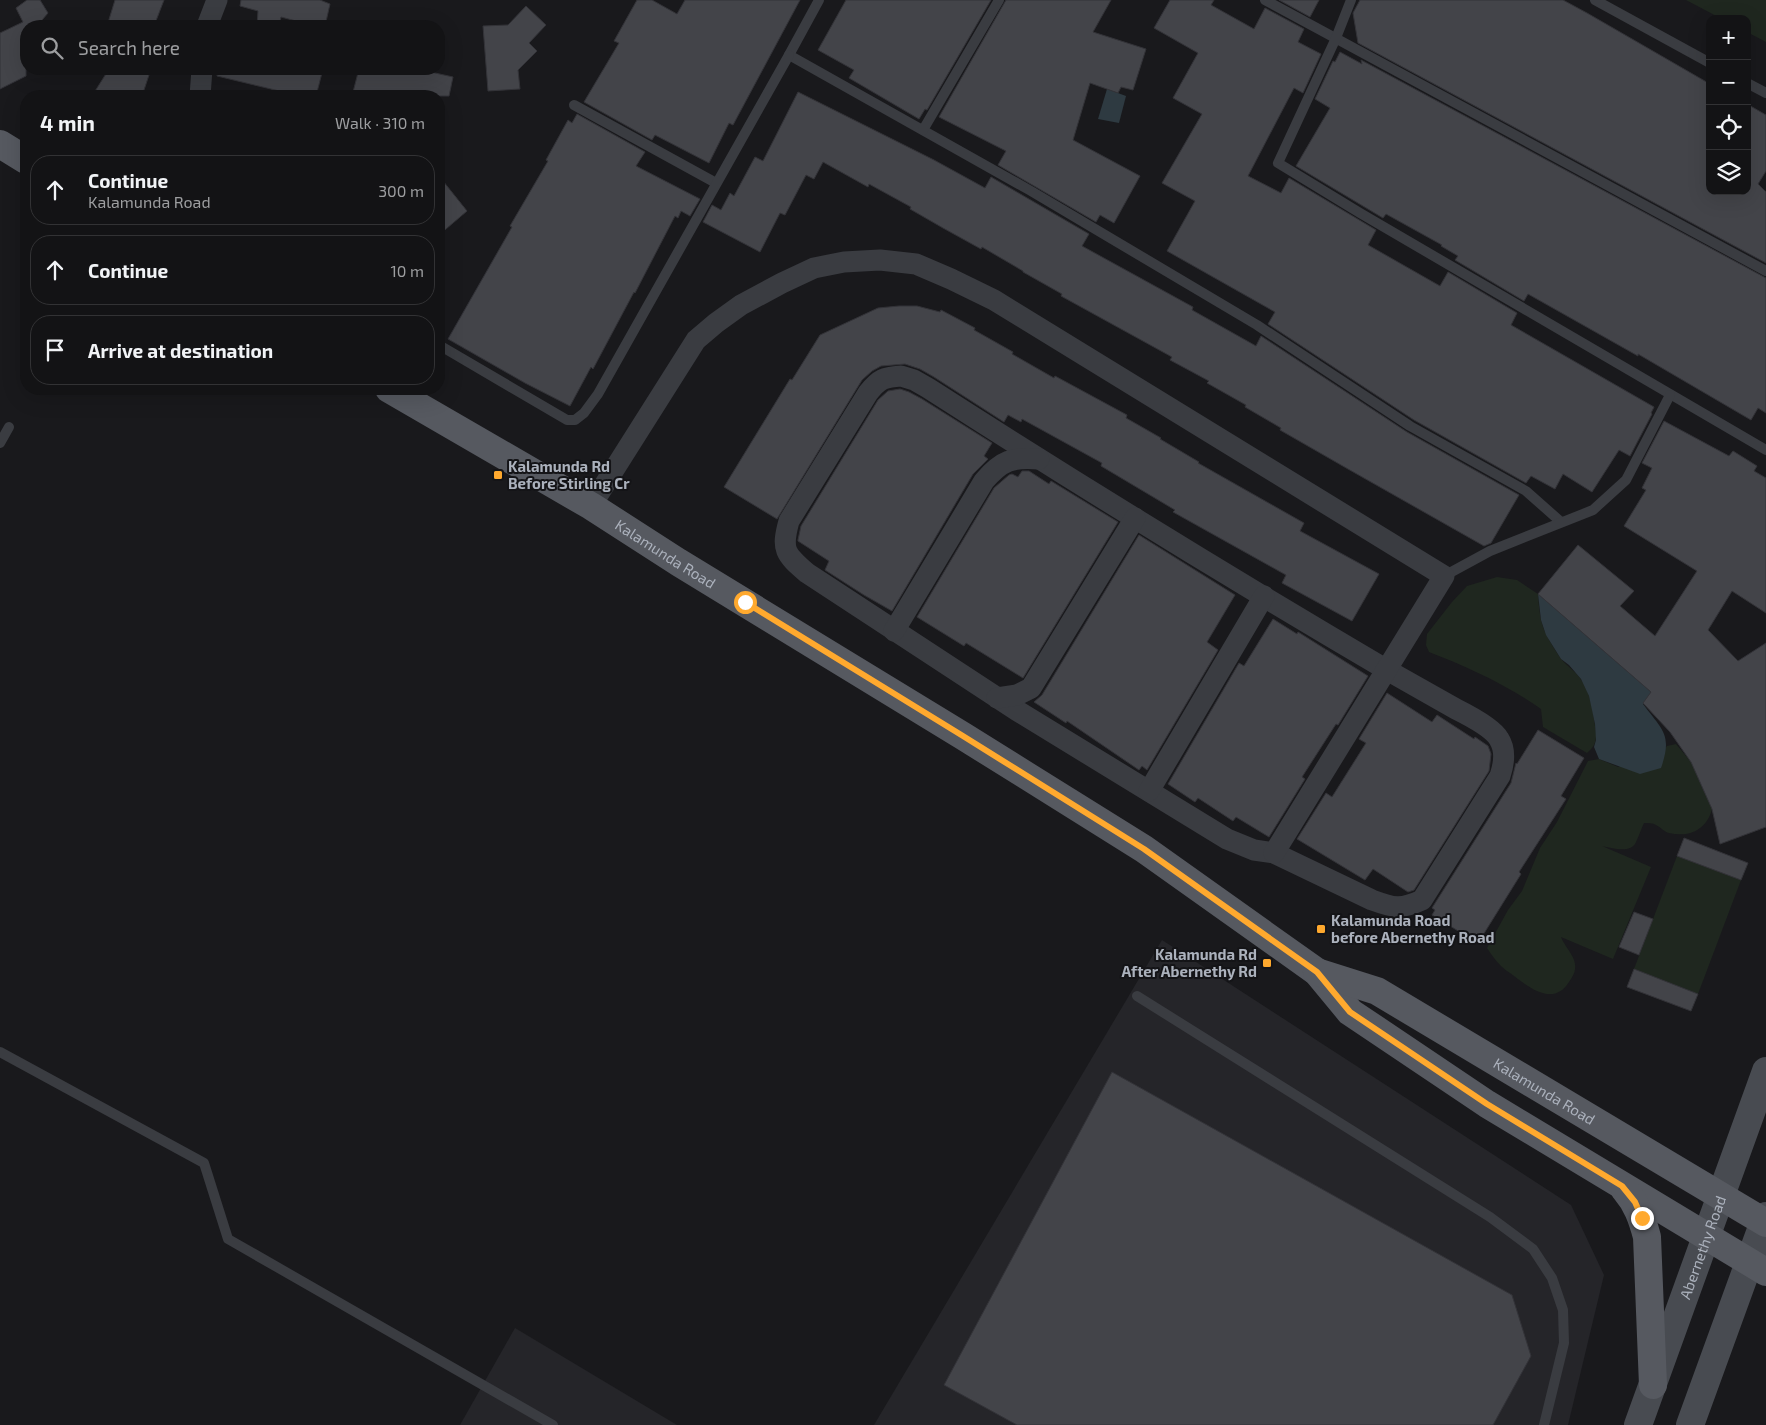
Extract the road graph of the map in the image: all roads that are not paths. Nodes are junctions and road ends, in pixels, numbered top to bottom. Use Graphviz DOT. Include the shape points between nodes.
graph roads {
  1 [pos="217,0"];
  2 [pos="819,0"];
  3 [pos="999,0"];
  4 [pos="1265,0"];
  5 [pos="1351,0"];
  6 [pos="1595,0"];
  7 [pos="209,20"];
  8 [pos="1336,38"];
  9 [pos="789,55"];
  10 [pos="1706,60"];
  11 [pos="202,75"];
  12 [pos="1751,85"];
  13 [pos="200,90"];
  14 [pos="1766,93"];
  15 [pos="574,105"];
  16 [pos="923,130"];
  17 [pos="0,144"];
  18 [pos="20,156"];
  19 [pos="716,183"];
  20 [pos="1766,271"];
  21 [pos="445,349"];
  22 [pos="399,395"];
  23 [pos="1670,395"];
  24 [pos="9,427"];
  25 [pos="0,443"];
  26 [pos="1766,450"];
  27 [pos="1045,462"];
  28 [pos="591,506"];
  29 [pos="1135,518"];
  30 [pos="1562,522"];
  31 [pos="1444,576"];
  32 [pos="1264,596"];
  33 [pos="894,631"];
  34 [pos="1388,670"];
  35 [pos="997,698"];
  36 [pos="1149,791"];
  37 [pos="1274,852"];
  38 [pos="1317,972"];
  39 [pos="1137,996"];
  40 [pos="0,1052"];
  41 [pos="1766,1070"];
  42 [pos="1622,1186"];
  43 [pos="1721,1196"];
  44 [pos="1765,1220"];
  45 [pos="1707,1236"];
  46 [pos="1758,1267"];
  47 [pos="1653,1385"];
  48 [pos="553,1425"];
  49 [pos="1544,1425"];
  50 [pos="1638,1425"];
  51 [pos="1690,1425"];
  1 -- 7 [label="street"];
  2 -- 9 [label="lane"];
  3 -- 16 [label="lane"];
  4 -- 8 [label="lane"];
  5 -- 8 [label="lane"];
  6 -- 10 [label="lane"];
  8 -- 20 [label="lane"];
  8 -- 23 [label="lane" via="1278,163"];
  9 -- 16 [label="lane"];
  9 -- 19 [label="lane"];
  11 -- 13 [label="street"];
  12 -- 14 [label="lane"];
  15 -- 19 [label="lane"];
  16 -- 30 [label="lane" via="1257,325 1410,426 1526,491"];
  17 -- 18 [label="main road"];
  19 -- 21 [label="lane" via="598,394 575,420 567,420"];
  22 -- 28 [label="main road, Kalamunda Road"];
  23 -- 26 [label="lane"];
  23 -- 30 [label="lane" via="1626,480 1593,510"];
  24 -- 25 [label="lane"];
  27 -- 29 [label="street"];
  27 -- 33 [label="street" via="1020,458 995,468"];
  27 -- 33 [label="street" via="914,380 901,376 887,377 876,383 790,522 785,550 806,572"];
  28 -- 31 [label="street" via="696,340 741,305 814,268 880,260 916,264 994,300"];
  28 -- 38 [label="main road, Kalamunda Road" via="1144,849"];
  29 -- 32 [label="street"];
  29 -- 35 [label="street" via="1031,688 1017,695"];
  30 -- 31 [label="lane" via="1490,551"];
  31 -- 34 [label="street"];
  32 -- 34 [label="street"];
  32 -- 36 [label="street"];
  33 -- 35 [label="street"];
  34 -- 37 [label="street"];
  34 -- 37 [label="street" via="1480,722 1499,738 1504,751 1500,776 1422,900 1406,907 1388,906 1372,900"];
  35 -- 36 [label="street"];
  36 -- 37 [label="street" via="1227,839 1254,850"];
  38 -- 42 [label="main road, Kalamunda Road" via="1350,1012 1487,1104"];
  38 -- 43 [label="main road, Kalamunda Road" via="1377,991"];
  39 -- 49 [label="lane" via="1490,1217 1533,1249 1552,1278 1563,1310 1564,1343"];
  40 -- 48 [label="lane" via="204,1163 228,1239"];
  41 -- 43 [label="main road, Abernethy Road"];
  42 -- 45 [label="main road, Kalamunda Road"];
  42 -- 47 [label="main road" via="1635,1202 1647,1237"];
  43 -- 44 [label="main road, Kalamunda Road"];
  43 -- 45 [label="main road, Abernethy Road"];
  44 -- 46 [label="main road"];
  45 -- 46 [label="main road, Kalamunda Road"];
  45 -- 47 [label="main road, Abernethy Road"];
  46 -- 51 [label="main road"];
  47 -- 50 [label="main road, Abernethy Road"];
}
